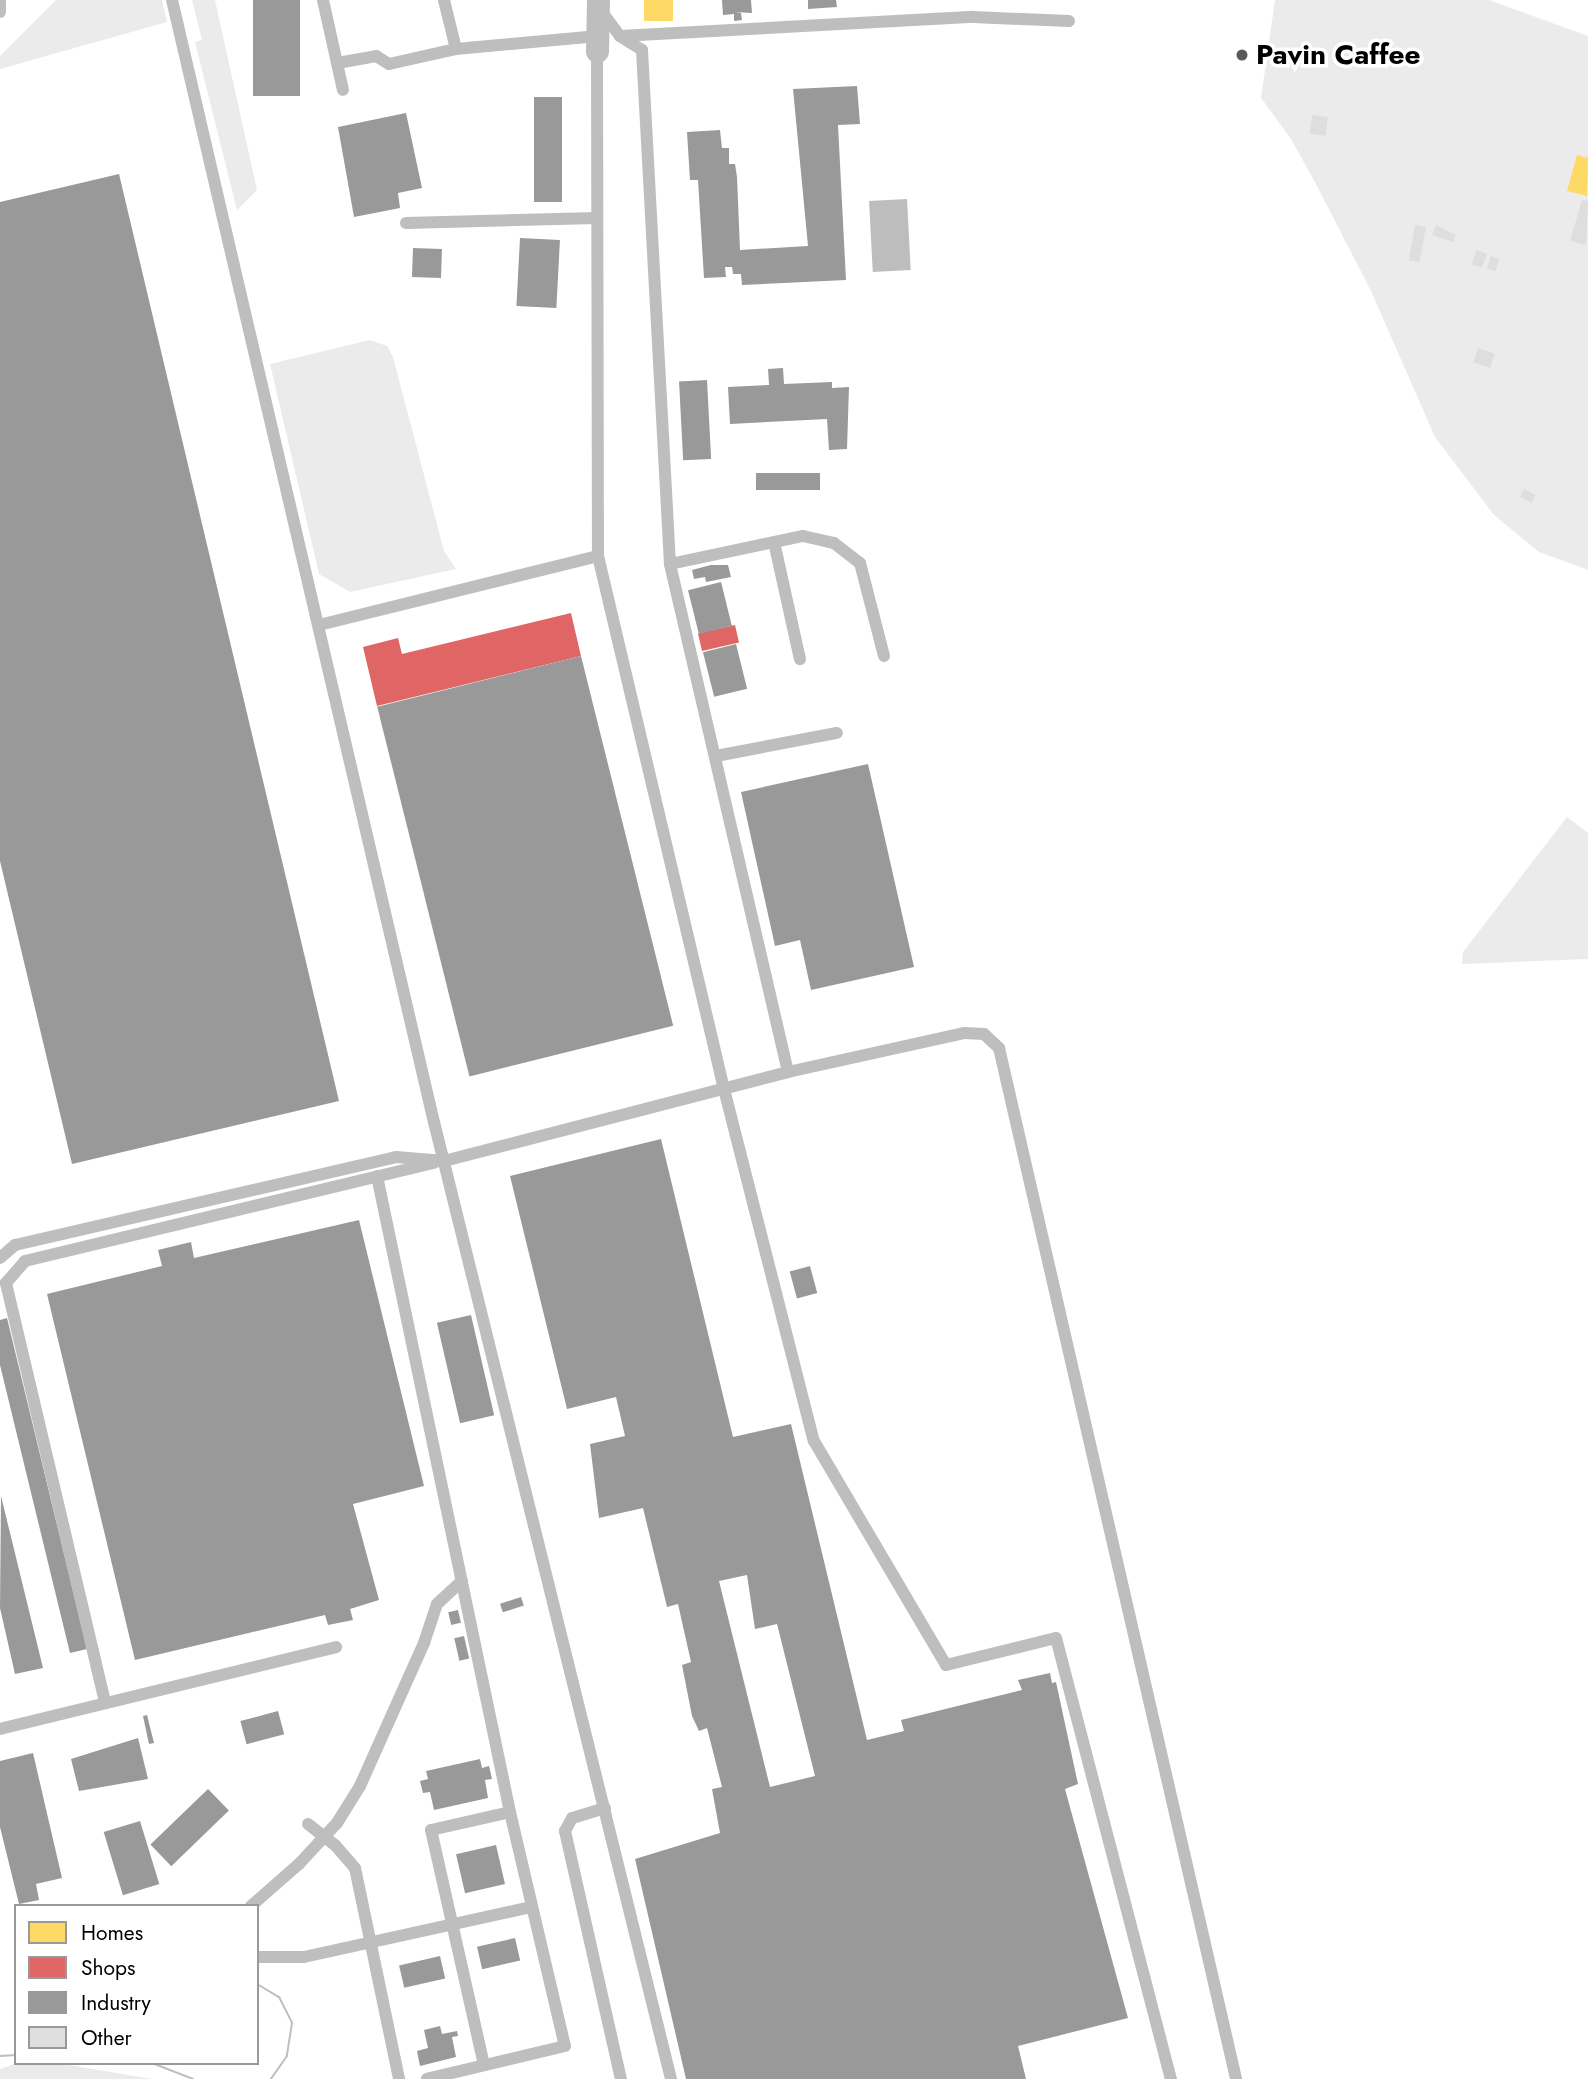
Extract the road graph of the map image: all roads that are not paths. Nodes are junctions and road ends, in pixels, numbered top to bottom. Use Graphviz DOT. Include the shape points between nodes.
graph roads {
  1 [pos="0,0"];
  2 [pos="172,0"];
  3 [pos="323,0"];
  4 [pos="444,0"];
  5 [pos="598,3"];
  6 [pos="0,12"];
  7 [pos="1069,21"];
  8 [pos="605,41"];
  9 [pos="456,50"];
  10 [pos="337,63"];
  11 [pos="343,90"];
  12 [pos="597,218"];
  13 [pos="406,223"];
  14 [pos="774,542"];
  15 [pos="598,556"];
  16 [pos="670,564"];
  17 [pos="319,625"];
  18 [pos="884,656"];
  19 [pos="800,659"];
  20 [pos="837,733"];
  21 [pos="716,756"];
  22 [pos="788,1073"];
  23 [pos="724,1089"];
  24 [pos="444,1160"];
  25 [pos="377,1177"];
  26 [pos="0,1257"];
  27 [pos="461,1581"];
  28 [pos="336,1647"];
  29 [pos="105,1702"];
  30 [pos="0,1729"];
  31 [pos="605,1808"];
  32 [pos="510,1812"];
  33 [pos="308,1824"];
  34 [pos="253,1904"];
  35 [pos="531,1907"];
  36 [pos="453,1924"];
  37 [pos="371,1943"];
  38 [pos="259,1957"];
  39 [pos="484,2065"];
  40 [pos="399,2079"];
  41 [pos="427,2079"];
  42 [pos="621,2079"];
  43 [pos="671,2079"];
  44 [pos="1171,2079"];
  45 [pos="1236,2079"];
  1 -- 6 [label="lane"];
  2 -- 17 [label="lane"];
  3 -- 10 [label="lane"];
  4 -- 9 [label="lane"];
  5 -- 8 [label="street"];
  7 -- 8 [label="lane" via="974,17"];
  8 -- 9 [label="lane"];
  8 -- 12 [label="lane"];
  8 -- 16 [label="lane" via="642,50"];
  9 -- 10 [label="lane" via="389,64 376,56"];
  10 -- 11 [label="lane"];
  12 -- 13 [label="lane"];
  12 -- 15 [label="lane"];
  14 -- 16 [label="lane"];
  14 -- 18 [label="lane" via="803,536 824,541 860,563"];
  14 -- 19 [label="lane"];
  15 -- 17 [label="lane"];
  15 -- 23 [label="lane"];
  16 -- 21 [label="lane"];
  17 -- 24 [label="lane"];
  20 -- 21 [label="lane"];
  21 -- 22 [label="lane"];
  22 -- 23 [label="lane"];
  22 -- 45 [label="lane" via="964,1032 984,1034 999,1048"];
  23 -- 24 [label="lane"];
  23 -- 44 [label="lane" via="814,1441 946,1665 1056,1638"];
  24 -- 25 [label="lane"];
  24 -- 26 [label="lane" via="396,1157 15,1245"];
  24 -- 31 [label="lane"];
  25 -- 27 [label="lane"];
  25 -- 29 [label="lane" via="25,1261 6,1283"];
  27 -- 32 [label="lane"];
  27 -- 34 [label="lane" via="437,1604 359,1786 337,1823"];
  28 -- 29 [label="lane"];
  29 -- 30 [label="lane"];
  31 -- 42 [label="lane" via="572,1818 565,1831"];
  31 -- 43 [label="lane"];
  32 -- 35 [label="lane"];
  32 -- 36 [label="lane" via="431,1830"];
  33 -- 37 [label="lane, bridge" via="355,1868"];
  35 -- 36 [label="lane"];
  35 -- 39 [label="lane" via="565,2046"];
  36 -- 37 [label="lane"];
  36 -- 39 [label="lane"];
  37 -- 38 [label="lane" via="304,1957"];
  37 -- 40 [label="lane"];
  39 -- 41 [label="lane"];
}
